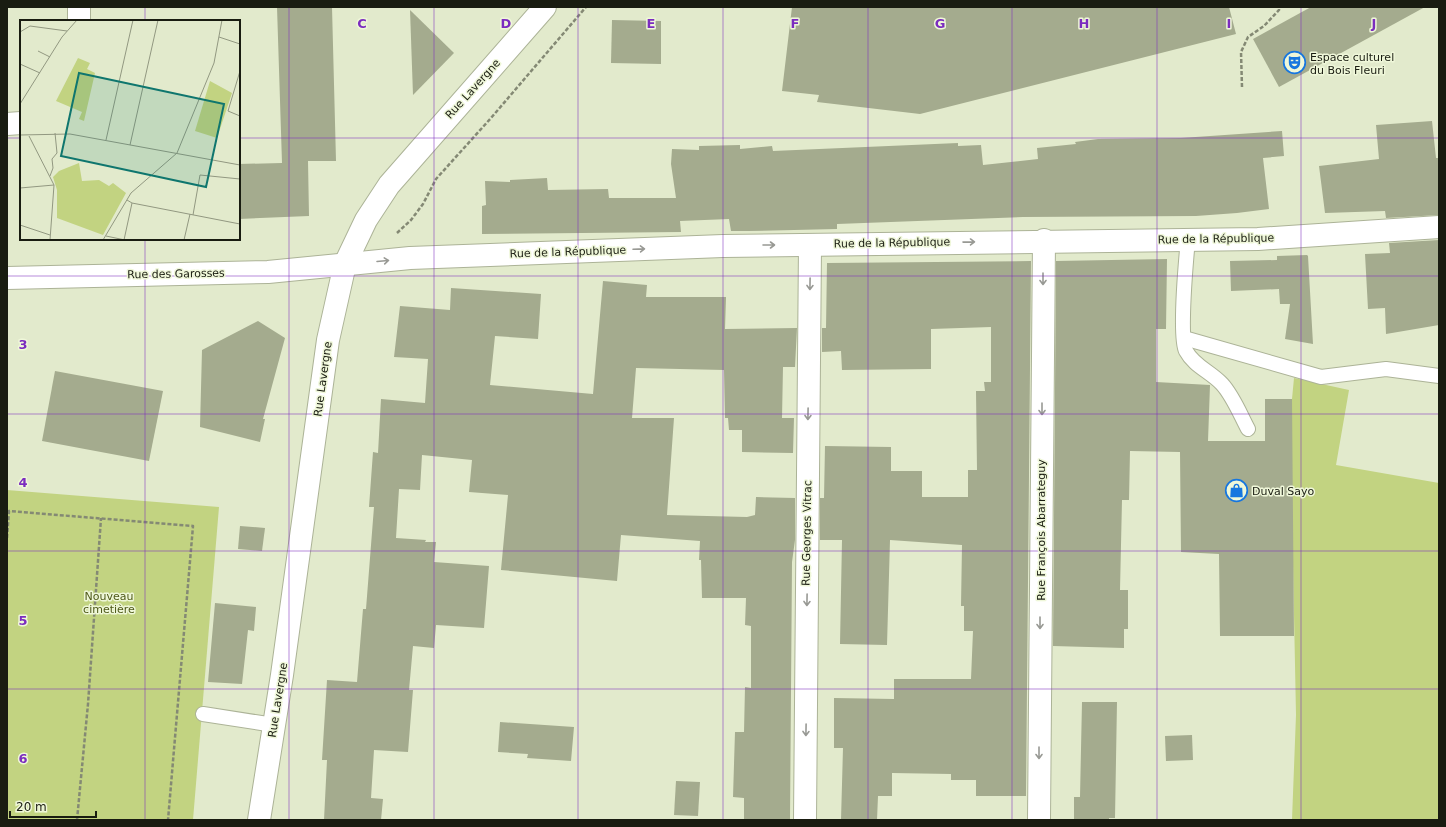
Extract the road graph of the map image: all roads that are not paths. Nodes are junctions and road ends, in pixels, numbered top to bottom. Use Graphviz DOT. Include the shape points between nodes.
graph roads {
  1 [pos="79,7"];
  2 [pos="545,7"];
  3 [pos="79,20"];
  4 [pos="20,123"];
  5 [pos="7,124"];
  6 [pos="1439,227"];
  7 [pos="1188,239"];
  8 [pos="1044,240"];
  9 [pos="810,245"];
  10 [pos="344,264"];
  11 [pos="7,278"];
  12 [pos="1184,338"];
  13 [pos="1439,376"];
  14 [pos="1248,429"];
  15 [pos="203,714"];
  16 [pos="274,724"];
  17 [pos="259,820"];
  18 [pos="805,820"];
  19 [pos="1039,820"];
  1 -- 3 [label="street"];
  2 -- 10 [label="street, Rue Lavergne" via="389,185 366,220"];
  4 -- 5 [label="street"];
  6 -- 7 [label="street, Rue de la République" via="1258,239"];
  7 -- 8 [label="street, Rue de la République"];
  7 -- 12 [label="lane"];
  9 -- 8 [label="street, Rue de la République, one-way"];
  8 -- 19 [label="street, Rue François Abarrateguy, one-way"];
  10 -- 9 [label="street, Rue de la République, one-way" via="417,258 715,246"];
  9 -- 18 [label="street, Rue Georges Vitrac, one-way"];
  10 -- 11 [label="street, Rue des Garosses" via="268,272"];
  10 -- 16 [label="street, Rue Lavergne" via="328,340"];
  12 -- 13 [label="lane" via="1321,377 1386,369"];
  12 -- 14 [label="lane" via="1186,351 1197,365 1214,375 1224,386"];
  15 -- 16 [label="lane"];
  16 -- 17 [label="street, Rue Lavergne"];
}
